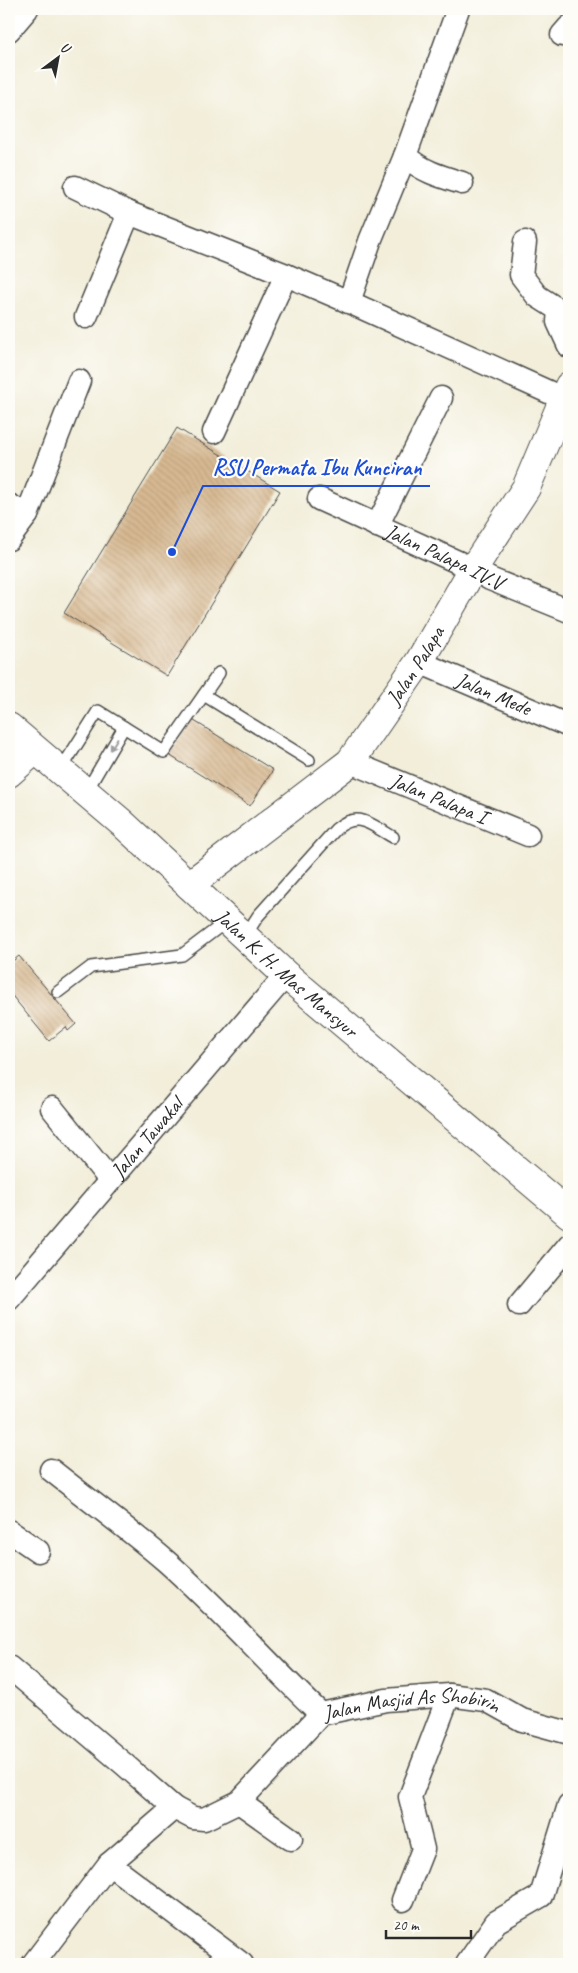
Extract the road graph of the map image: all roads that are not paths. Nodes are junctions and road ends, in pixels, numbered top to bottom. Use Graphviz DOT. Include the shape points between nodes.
graph roads {
  1 [pos="27,9"];
  2 [pos="458,9"];
  3 [pos="9,30"];
  4 [pos="405,156"];
  5 [pos="462,183"];
  6 [pos="75,187"];
  7 [pos="129,212"];
  8 [pos="525,242"];
  9 [pos="286,275"];
  10 [pos="349,302"];
  11 [pos="86,317"];
  12 [pos="569,346"];
  13 [pos="79,381"];
  14 [pos="567,392"];
  15 [pos="441,398"];
  16 [pos="214,432"];
  17 [pos="319,499"];
  18 [pos="18,510"];
  19 [pos="378,526"];
  20 [pos="9,539"];
  21 [pos="473,569"];
  22 [pos="569,611"];
  23 [pos="419,662"];
  24 [pos="219,673"];
  25 [pos="204,695"];
  26 [pos="569,726"];
  27 [pos="9,727"];
  28 [pos="124,727"];
  29 [pos="35,750"];
  30 [pos="310,760"];
  31 [pos="350,762"];
  32 [pos="60,771"];
  33 [pos="9,773"];
  34 [pos="86,793"];
  35 [pos="528,835"];
  36 [pos="393,837"];
  37 [pos="189,885"];
  38 [pos="236,929"];
  39 [pos="286,974"];
  40 [pos="58,992"];
  41 [pos="52,1108"];
  42 [pos="110,1180"];
  43 [pos="569,1214"];
  44 [pos="569,1245"];
  45 [pos="16,1276"];
  46 [pos="9,1299"];
  47 [pos="519,1305"];
  48 [pos="51,1470"];
  49 [pos="9,1531"];
  50 [pos="38,1550"];
  51 [pos="9,1667"];
  52 [pos="449,1695"];
  53 [pos="321,1714"];
  54 [pos="569,1733"];
  55 [pos="239,1802"];
  56 [pos="569,1805"];
  57 [pos="174,1808"];
  58 [pos="291,1840"];
  59 [pos="109,1864"];
  60 [pos="403,1900"];
  61 [pos="33,1964"];
  62 [pos="242,1964"];
  63 [pos="468,1964"];
  1 -- 3 [label="street"];
  2 -- 4 [label="street"];
  4 -- 5 [label="street" via="419,168"];
  4 -- 10 [label="street"];
  6 -- 7 [label="street"];
  7 -- 9 [label="street"];
  7 -- 11 [label="street"];
  8 -- 12 [label="street" via="521,275 537,296 559,310 558,322"];
  9 -- 10 [label="street"];
  9 -- 16 [label="street"];
  10 -- 14 [label="street"];
  13 -- 18 [label="street"];
  14 -- 21 [label="main road, Jalan Palapa" via="526,488"];
  15 -- 19 [label="street"];
  17 -- 19 [label="street, Jalan Palapa IV.V"];
  18 -- 20 [label="street"];
  19 -- 21 [label="street, Jalan Palapa IV.V"];
  21 -- 22 [label="street, Jalan Palapa IV.V"];
  21 -- 23 [label="main road, Jalan Palapa"];
  23 -- 26 [label="street, Jalan Mede"];
  23 -- 31 [label="main road, Jalan Palapa"];
  24 -- 25 [label="lane"];
  25 -- 28 [label="lane" via="164,752"];
  25 -- 30 [label="lane"];
  27 -- 29 [label="main road, Jalan K. H. Mas Mansyur"];
  28 -- 32 [label="lane" via="98,711"];
  28 -- 34 [label="lane, one-way"];
  29 -- 32 [label="main road, Jalan K. H. Mas Mansyur"];
  29 -- 33 [label="main road"];
  31 -- 35 [label="street, Jalan Palapa I"];
  31 -- 37 [label="main road, Jalan Palapa"];
  32 -- 34 [label="main road, Jalan K. H. Mas Mansyur"];
  34 -- 37 [label="main road, Jalan K. H. Mas Mansyur"];
  36 -- 38 [label="lane" via="367,822 350,819 344,822 258,916"];
  37 -- 38 [label="main road, Jalan K. H. Mas Mansyur"];
  38 -- 39 [label="main road, Jalan K. H. Mas Mansyur"];
  38 -- 40 [label="lane" via="182,955 91,967"];
  39 -- 42 [label="street, Jalan Tawakal"];
  39 -- 43 [label="main road, Jalan K. H. Mas Mansyur"];
  41 -- 42 [label="street"];
  42 -- 45 [label="street, Jalan Tawakal"];
  44 -- 47 [label="street"];
  45 -- 46 [label="street, Jalan Tawakal"];
  48 -- 53 [label="street" via="167,1563"];
  49 -- 50 [label="street"];
  51 -- 57 [label="street, Jalan Masjid As Shobirin"];
  52 -- 53 [label="street, Jalan Masjid As Shobirin" via="386,1700"];
  52 -- 54 [label="street, Jalan Masjid As Shobirin" via="486,1700 522,1720"];
  52 -- 60 [label="street" via="410,1797 423,1849"];
  53 -- 55 [label="street, Jalan Masjid As Shobirin"];
  55 -- 57 [label="street, Jalan Masjid As Shobirin" via="204,1819 193,1818"];
  55 -- 58 [label="street"];
  56 -- 63 [label="street" via="541,1896 496,1922"];
  57 -- 59 [label="street"];
  59 -- 61 [label="street"];
  59 -- 62 [label="street"];
}
